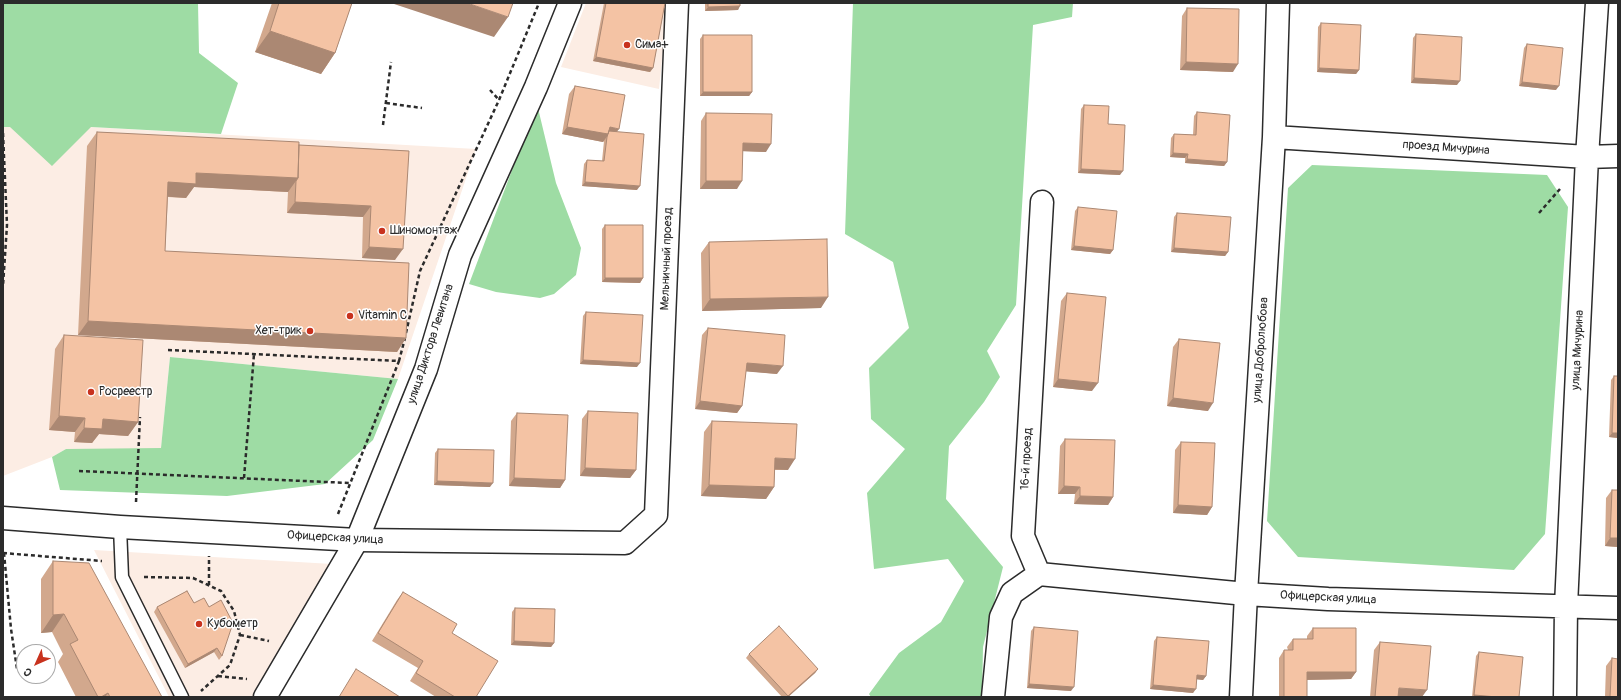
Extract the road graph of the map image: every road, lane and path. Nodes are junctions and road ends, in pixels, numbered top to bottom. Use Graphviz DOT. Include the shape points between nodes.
graph roads {
  1 [pos="538,3"];
  2 [pos="570,3"];
  3 [pos="677,3"];
  4 [pos="1278,3"];
  5 [pos="1597,3"];
  6 [pos="391,62"];
  7 [pos="490,90"];
  8 [pos="499,100"];
  9 [pos="386,103"];
  10 [pos="422,108"];
  11 [pos="383,125"];
  12 [pos="3,133"];
  13 [pos="1274,137"];
  14 [pos="1618,156"];
  15 [pos="1587,157"];
  16 [pos="1042,202"];
  17 [pos="3,286"];
  18 [pos="168,350"];
  19 [pos="254,354"];
  20 [pos="400,361"];
  21 [pos="140,417"];
  22 [pos="79,471"];
  23 [pos="137,473"];
  24 [pos="244,478"];
  25 [pos="656,515"];
  26 [pos="3,518"];
  27 [pos="127,528"];
  28 [pos="357,540"];
  29 [pos="3,553"];
  30 [pos="121,562"];
  31 [pos="1039,574"];
  32 [pos="122,577"];
  33 [pos="1246,594"];
  34 [pos="1566,606"];
  35 [pos="1618,608"];
  36 [pos="240,635"];
  37 [pos="272,642"];
  38 [pos="16,662"];
  39 [pos="218,676"];
  40 [pos="249,679"];
  41 [pos="201,692"];
  42 [pos="182,697"];
  43 [pos="265,697"];
  44 [pos="993,697"];
  45 [pos="1242,697"];
  46 [pos="1565,697"];
  1 -- 8 [label="path"];
  2 -- 28 [label="street, улица Диктора Левитана" via="536,86 460,255 426,369"];
  3 -- 25 [label="street, Мельничный проезд"];
  4 -- 13 [label="street, улица Добролюбова"];
  5 -- 15 [label="street, улица Мичурина"];
  6 -- 9 [label="path"];
  7 -- 8 [label="path"];
  8 -- 20 [label="path" via="420,271"];
  9 -- 10 [label="path"];
  9 -- 11 [label="path"];
  12 -- 17 [label="path" via="7,225"];
  13 -- 15 [label="street, проезд Мичурина"];
  13 -- 33 [label="street, улица Добролюбова"];
  14 -- 15 [label="street, проезд Мичурина"];
  15 -- 34 [label="street, улица Мичурина"];
  16 -- 31 [label="street, 16-й проезд" via="1023,536"];
  18 -- 19 [label="path"];
  19 -- 20 [label="path"];
  19 -- 24 [label="path"];
  20 -- 24 [label="path" via="349,483"];
  21 -- 23 [label="path"];
  22 -- 23 [label="path"];
  23 -- 24 [label="path"];
  23 -- 27 [label="path"];
  25 -- 28 [label="street, Офицерская улица" via="625,543"];
  26 -- 27 [label="street, Офицерская улица"];
  27 -- 28 [label="street, Офицерская улица"];
  27 -- 30 [label="lane"];
  28 -- 43 [label="street, улица Диктора Левитана"];
  29 -- 30 [label="path"];
  29 -- 38 [label="path"];
  30 -- 32 [label="lane"];
  31 -- 33 [label="street, Офицерская улица"];
  31 -- 44 [label="street" via="1012,593 1001,617"];
  32 -- 36 [label="path" via="193,578 221,591 234,611"];
  32 -- 42 [label="lane"];
  33 -- 34 [label="street, Офицерская улица"];
  33 -- 45 [label="street, улица Добролюбова"];
  34 -- 35 [label="street, Офицерская улица"];
  34 -- 46 [label="street, улица Мичурина"];
  36 -- 37 [label="path"];
  36 -- 39 [label="path" via="230,664"];
  39 -- 40 [label="path"];
  39 -- 41 [label="path"];
}
